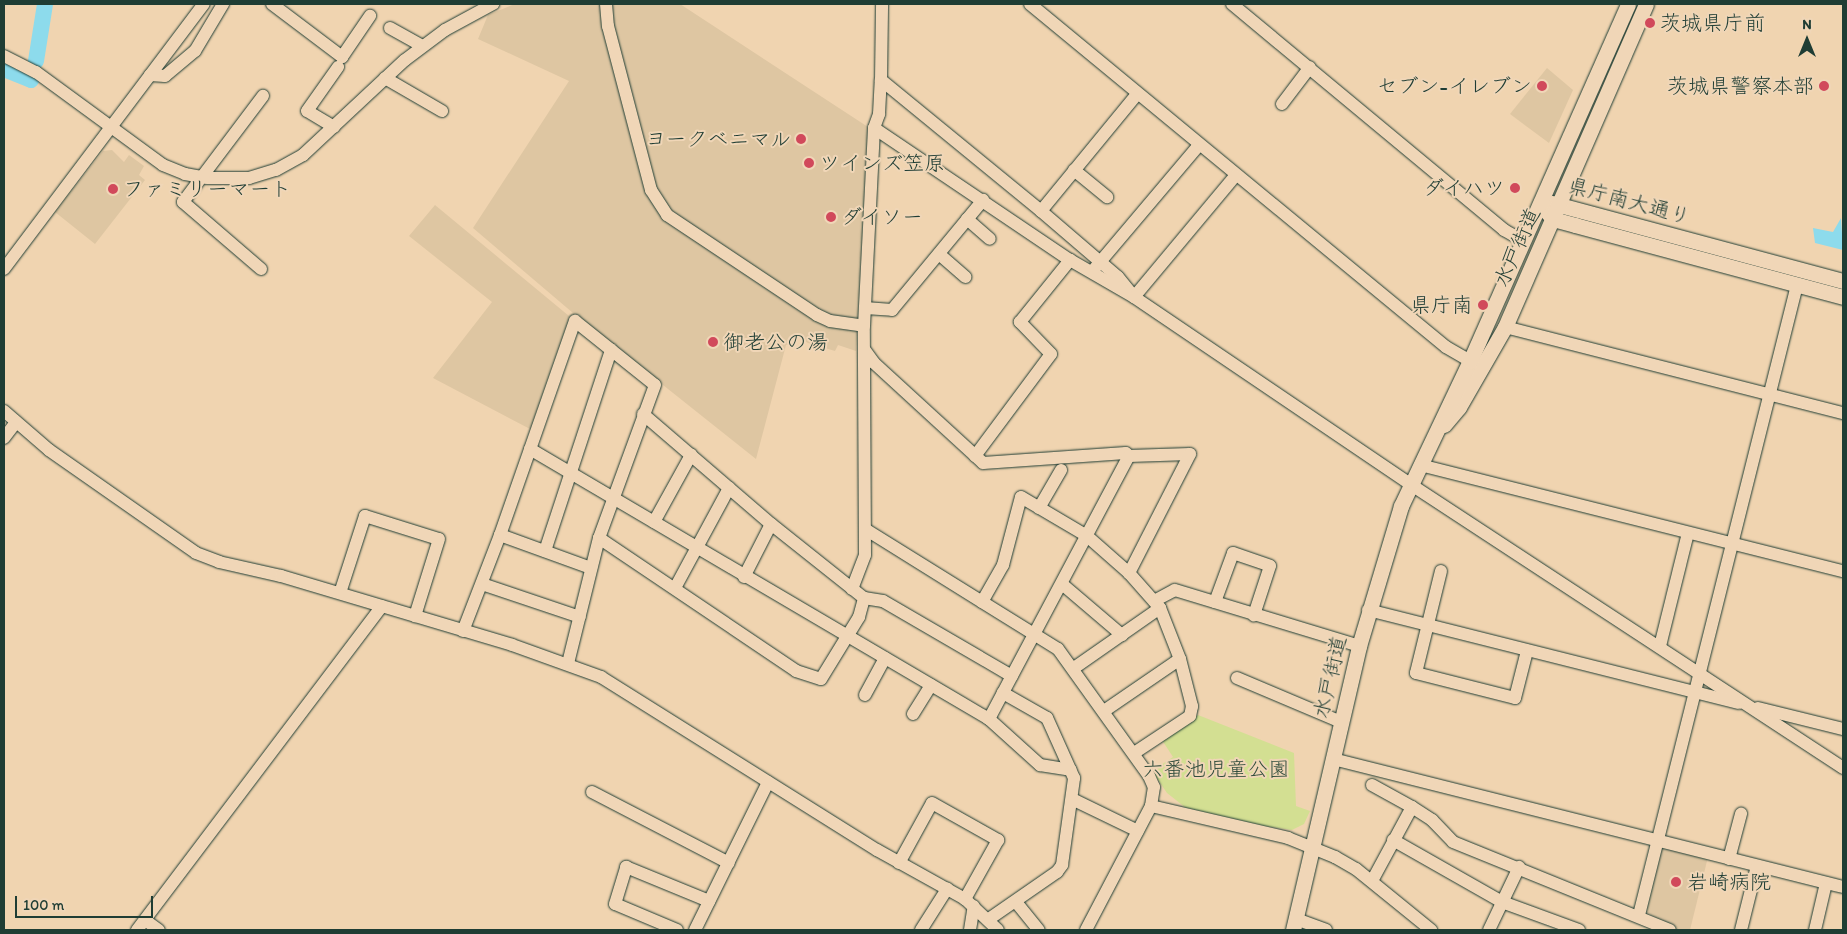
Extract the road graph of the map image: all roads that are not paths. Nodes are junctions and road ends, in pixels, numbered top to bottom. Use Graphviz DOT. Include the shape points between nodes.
graph roads {
  1 [pos="204,4"];
  2 [pos="223,4"];
  3 [pos="272,4"];
  4 [pos="493,4"];
  5 [pos="606,4"];
  6 [pos="882,4"];
  7 [pos="1030,4"];
  8 [pos="1232,4"];
  9 [pos="1628,4"];
  10 [pos="1646,4"];
  11 [pos="370,16"];
  12 [pos="390,28"];
  13 [pos="184,29"];
  14 [pos="202,40"];
  15 [pos="422,46"];
  16 [pos="4,56"];
  17 [pos="338,67"];
  18 [pos="1310,67"];
  19 [pos="150,75"];
  20 [pos="385,78"];
  21 [pos="881,80"];
  22 [pos="1137,94"];
  23 [pos="263,96"];
  24 [pos="1282,104"];
  25 [pos="442,111"];
  26 [pos="111,127"];
  27 [pos="334,127"];
  28 [pos="874,128"];
  29 [pos="1198,146"];
  30 [pos="1074,170"];
  31 [pos="1236,176"];
  32 [pos="203,178"];
  33 [pos="1107,197"];
  34 [pos="983,200"];
  35 [pos="1540,203"];
  36 [pos="1560,203"];
  37 [pos="1042,211"];
  38 [pos="1553,219"];
  39 [pos="967,220"];
  40 [pos="990,238"];
  41 [pos="1524,240"];
  42 [pos="939,254"];
  43 [pos="1070,260"];
  44 [pos="1095,267"];
  45 [pos="4,269"];
  46 [pos="261,269"];
  47 [pos="965,277"];
  48 [pos="1843,281"];
  49 [pos="1797,285"];
  50 [pos="1134,297"];
  51 [pos="1843,297"];
  52 [pos="865,308"];
  53 [pos="864,326"];
  54 [pos="1505,327"];
  55 [pos="864,349"];
  56 [pos="611,350"];
  57 [pos="1470,361"];
  58 [pos="1769,394"];
  59 [pos="4,411"];
  60 [pos="1843,413"];
  61 [pos="643,414"];
  62 [pos="16,422"];
  63 [pos="4,438"];
  64 [pos="1431,442"];
  65 [pos="530,449"];
  66 [pos="690,455"];
  67 [pos="975,456"];
  68 [pos="1129,456"];
  69 [pos="1420,465"];
  70 [pos="1061,470"];
  71 [pos="571,472"];
  72 [pos="1410,484"];
  73 [pos="729,488"];
  74 [pos="613,497"];
  75 [pos="1039,508"];
  76 [pos="654,522"];
  77 [pos="771,524"];
  78 [pos="865,529"];
  79 [pos="1688,533"];
  80 [pos="500,535"];
  81 [pos="1087,536"];
  82 [pos="599,538"];
  83 [pos="1732,543"];
  84 [pos="698,549"];
  85 [pos="545,552"];
  86 [pos="590,568"];
  87 [pos="1441,570"];
  88 [pos="1843,571"];
  89 [pos="1129,573"];
  90 [pos="744,577"];
  91 [pos="482,584"];
  92 [pos="1062,584"];
  93 [pos="675,588"];
  94 [pos="852,589"];
  95 [pos="340,593"];
  96 [pos="864,598"];
  97 [pos="982,602"];
  98 [pos="1214,602"];
  99 [pos="1158,604"];
  100 [pos="382,606"];
  101 [pos="1368,610"];
  102 [pos="1254,615"];
  103 [pos="415,616"];
  104 [pos="580,617"];
  105 [pos="1427,625"];
  106 [pos="463,631"];
  107 [pos="1035,632"];
  108 [pos="1122,635"];
  109 [pos="847,636"];
  110 [pos="1359,646"];
  111 [pos="1660,646"];
  112 [pos="1527,651"];
  113 [pos="885,658"];
  114 [pos="1180,659"];
  115 [pos="568,663"];
  116 [pos="1074,668"];
  117 [pos="1700,674"];
  118 [pos="1012,676"];
  119 [pos="1237,678"];
  120 [pos="931,685"];
  121 [pos="1003,693"];
  122 [pos="1696,693"];
  123 [pos="865,695"];
  124 [pos="1748,706"];
  125 [pos="1104,711"];
  126 [pos="913,714"];
  127 [pos="988,719"];
  128 [pos="1341,722"];
  129 [pos="1843,729"];
  130 [pos="1134,754"];
  131 [pos="1333,758"];
  132 [pos="1843,768"];
  133 [pos="1071,770"];
  134 [pos="768,782"];
  135 [pos="1372,785"];
  136 [pos="592,792"];
  137 [pos="1072,799"];
  138 [pos="1151,806"];
  139 [pos="1412,807"];
  140 [pos="1741,814"];
  141 [pos="1138,831"];
  142 [pos="1394,840"];
  143 [pos="1658,842"];
  144 [pos="1312,849"];
  145 [pos="1729,859"];
  146 [pos="729,863"];
  147 [pos="898,863"];
  148 [pos="1757,866"];
  149 [pos="1519,867"];
  150 [pos="1372,882"];
  151 [pos="1826,883"];
  152 [pos="1843,887"];
  153 [pos="947,889"];
  154 [pos="709,901"];
  155 [pos="1016,902"];
  156 [pos="1502,902"];
  157 [pos="969,903"];
  158 [pos="989,919"];
  159 [pos="1644,922"];
  160 [pos="1294,924"];
  161 [pos="141,925"];
  162 [pos="159,930"];
  163 [pos="677,930"];
  164 [pos="695,930"];
  165 [pos="921,930"];
  166 [pos="970,930"];
  167 [pos="998,930"];
  168 [pos="1039,930"];
  169 [pos="1086,930"];
  170 [pos="1326,930"];
  171 [pos="1430,930"];
  172 [pos="1489,930"];
  173 [pos="1579,930"];
  174 [pos="1670,930"];
  175 [pos="1741,930"];
  176 [pos="1815,930"];
  1 -- 13 [label="street"];
  2 -- 14 [label="street"];
  3 -- 11 [label="street" via="342,57"];
  4 -- 15 [label="street"];
  5 -- 53 [label="street" via="608,26 651,190 667,215 818,315 830,321"];
  6 -- 21 [label="street"];
  7 -- 22 [label="street"];
  8 -- 18 [label="street"];
  9 -- 35 [label="main road, 水戸街道"];
  10 -- 36 [label="main road, 水戸街道"];
  12 -- 15 [label="street"];
  13 -- 14 [label="street"];
  13 -- 19 [label="street"];
  14 -- 19 [label="street" via="195,51 165,76"];
  15 -- 20 [label="street"];
  16 -- 26 [label="street" via="36,72"];
  17 -- 27 [label="street" via="307,111"];
  18 -- 24 [label="street"];
  18 -- 41 [label="street" via="1504,230"];
  19 -- 26 [label="street"];
  20 -- 25 [label="street"];
  20 -- 27 [label="street"];
  21 -- 28 [label="street" via="879,114"];
  21 -- 37 [label="street"];
  22 -- 29 [label="street"];
  22 -- 30 [label="street"];
  23 -- 32 [label="street"];
  26 -- 32 [label="street" via="163,165"];
  26 -- 45 [label="street"];
  27 -- 32 [label="street" via="303,155 276,170 249,178"];
  28 -- 34 [label="street"];
  28 -- 52 [label="street"];
  29 -- 31 [label="street"];
  29 -- 44 [label="street"];
  30 -- 33 [label="street"];
  30 -- 37 [label="street"];
  31 -- 50 [label="street"];
  31 -- 57 [label="street" via="1446,347"];
  32 -- 46 [label="street" via="183,202"];
  34 -- 39 [label="street"];
  34 -- 43 [label="street"];
  35 -- 36 [label="main road, 県庁南大通り"];
  35 -- 38 [label="main road, 県庁南大通り"];
  35 -- 41 [label="main road, 水戸街道"];
  36 -- 38 [label="main road, 水戸街道"];
  36 -- 48 [label="main road, 県庁南大通り"];
  37 -- 44 [label="street"];
  38 -- 49 [label="main road, 県庁南大通り"];
  38 -- 54 [label="main road, 水戸街道"];
  39 -- 40 [label="street"];
  39 -- 42 [label="street"];
  41 -- 57 [label="main road, 水戸街道"];
  42 -- 47 [label="street"];
  42 -- 52 [label="street" via="892,310"];
  43 -- 44 [label="street"];
  43 -- 67 [label="street" via="1020,322 1051,354"];
  44 -- 50 [label="street"];
  49 -- 51 [label="main road, 県庁南大通り"];
  49 -- 58 [label="street"];
  50 -- 72 [label="street"];
  52 -- 53 [label="street"];
  53 -- 55 [label="street"];
  54 -- 58 [label="street"];
  54 -- 64 [label="main road, 水戸街道" via="1460,407"];
  55 -- 67 [label="street" via="874,363"];
  55 -- 78 [label="street"];
  56 -- 61 [label="street" via="655,385"];
  56 -- 65 [label="street" via="574,321"];
  56 -- 71 [label="street"];
  57 -- 64 [label="main road, 水戸街道"];
  58 -- 60 [label="street"];
  58 -- 83 [label="street"];
  59 -- 62 [label="street"];
  61 -- 66 [label="street"];
  61 -- 74 [label="street"];
  62 -- 63 [label="street"];
  62 -- 95 [label="street" via="49,450 196,553 219,562"];
  64 -- 69 [label="main road, 水戸街道"];
  65 -- 71 [label="street"];
  65 -- 80 [label="street"];
  66 -- 73 [label="street"];
  66 -- 76 [label="street"];
  67 -- 68 [label="street" via="983,463 1126,453"];
  68 -- 81 [label="street"];
  68 -- 89 [label="street" via="1190,454"];
  69 -- 72 [label="main road, 水戸街道"];
  69 -- 79 [label="street"];
  70 -- 75 [label="street"];
  71 -- 74 [label="street"];
  71 -- 85 [label="street"];
  72 -- 101 [label="main road, 水戸街道"];
  72 -- 111 [label="street"];
  73 -- 77 [label="street"];
  73 -- 84 [label="street"];
  74 -- 76 [label="street"];
  74 -- 82 [label="street"];
  75 -- 81 [label="street"];
  75 -- 97 [label="street" via="1021,497 1003,565"];
  76 -- 84 [label="street"];
  77 -- 90 [label="street"];
  77 -- 94 [label="street"];
  78 -- 94 [label="street" via="862,568"];
  78 -- 97 [label="street"];
  79 -- 83 [label="street"];
  79 -- 111 [label="street"];
  80 -- 85 [label="street"];
  80 -- 91 [label="street"];
  81 -- 89 [label="street"];
  81 -- 92 [label="street"];
  82 -- 86 [label="street"];
  82 -- 93 [label="street"];
  83 -- 88 [label="street"];
  83 -- 117 [label="street"];
  84 -- 90 [label="street"];
  84 -- 93 [label="street"];
  85 -- 86 [label="street"];
  86 -- 104 [label="street"];
  87 -- 105 [label="street"];
  89 -- 99 [label="street"];
  90 -- 109 [label="street"];
  91 -- 104 [label="street"];
  91 -- 106 [label="street"];
  92 -- 107 [label="street"];
  92 -- 108 [label="street"];
  93 -- 109 [label="street" via="796,670 821,679"];
  94 -- 96 [label="street"];
  95 -- 100 [label="street"];
  95 -- 103 [label="street" via="365,516 439,539"];
  96 -- 109 [label="street" via="859,617"];
  96 -- 118 [label="street" via="883,601"];
  97 -- 107 [label="street"];
  98 -- 99 [label="street" via="1175,590"];
  98 -- 102 [label="street"];
  98 -- 102 [label="street" via="1234,553 1270,566"];
  99 -- 108 [label="street"];
  99 -- 114 [label="street"];
  100 -- 103 [label="street"];
  100 -- 161 [label="street"];
  101 -- 105 [label="street"];
  101 -- 110 [label="main road, 水戸街道"];
  102 -- 110 [label="street"];
  103 -- 106 [label="street"];
  104 -- 115 [label="street"];
  105 -- 112 [label="street"];
  105 -- 112 [label="street" via="1416,673 1515,698"];
  106 -- 115 [label="street"];
  107 -- 116 [label="street" via="1058,649"];
  107 -- 118 [label="street"];
  108 -- 116 [label="street"];
  109 -- 113 [label="street"];
  110 -- 128 [label="main road, 水戸街道"];
  111 -- 117 [label="street"];
  112 -- 122 [label="street"];
  113 -- 120 [label="street"];
  113 -- 123 [label="street"];
  114 -- 125 [label="street"];
  114 -- 130 [label="street" via="1192,706 1190,716"];
  115 -- 134 [label="street" via="602,677"];
  116 -- 125 [label="street"];
  117 -- 122 [label="street"];
  117 -- 124 [label="street"];
  118 -- 121 [label="street"];
  119 -- 128 [label="street"];
  120 -- 126 [label="street"];
  120 -- 127 [label="street"];
  121 -- 127 [label="street"];
  121 -- 133 [label="street" via="1046,718"];
  122 -- 124 [label="street"];
  122 -- 143 [label="street"];
  124 -- 129 [label="street"];
  124 -- 132 [label="street"];
  125 -- 130 [label="street"];
  127 -- 133 [label="street" via="1040,765"];
  128 -- 131 [label="main road, 水戸街道"];
  130 -- 138 [label="street" via="1154,787"];
  131 -- 143 [label="street"];
  131 -- 144 [label="main road, 水戸街道"];
  133 -- 137 [label="street" via="1074,778"];
  134 -- 146 [label="street"];
  134 -- 147 [label="street"];
  135 -- 139 [label="street"];
  136 -- 146 [label="street"];
  137 -- 141 [label="street"];
  137 -- 155 [label="street" via="1062,865"];
  138 -- 141 [label="street"];
  138 -- 144 [label="street" via="1288,838"];
  139 -- 142 [label="street"];
  139 -- 149 [label="street" via="1432,820 1453,842"];
  140 -- 145 [label="street"];
  141 -- 169 [label="street"];
  142 -- 150 [label="street"];
  142 -- 156 [label="street"];
  143 -- 145 [label="street"];
  143 -- 159 [label="street"];
  144 -- 150 [label="street" via="1340,859"];
  144 -- 160 [label="main road, 水戸街道"];
  145 -- 148 [label="street"];
  146 -- 154 [label="street"];
  147 -- 153 [label="street"];
  147 -- 157 [label="street" via="932,803 998,840"];
  148 -- 151 [label="street"];
  148 -- 175 [label="street"];
  149 -- 156 [label="street"];
  149 -- 159 [label="street"];
  150 -- 171 [label="street"];
  151 -- 152 [label="street"];
  151 -- 176 [label="street"];
  153 -- 157 [label="street"];
  153 -- 165 [label="street"];
  154 -- 163 [label="street" via="626,867 615,904"];
  154 -- 164 [label="street"];
  155 -- 158 [label="street"];
  155 -- 168 [label="street"];
  156 -- 172 [label="street"];
  156 -- 173 [label="street"];
  157 -- 158 [label="street"];
  157 -- 166 [label="street"];
  158 -- 167 [label="street"];
  159 -- 174 [label="street"];
  160 -- 170 [label="street"];
  161 -- 162 [label="street"];
}
